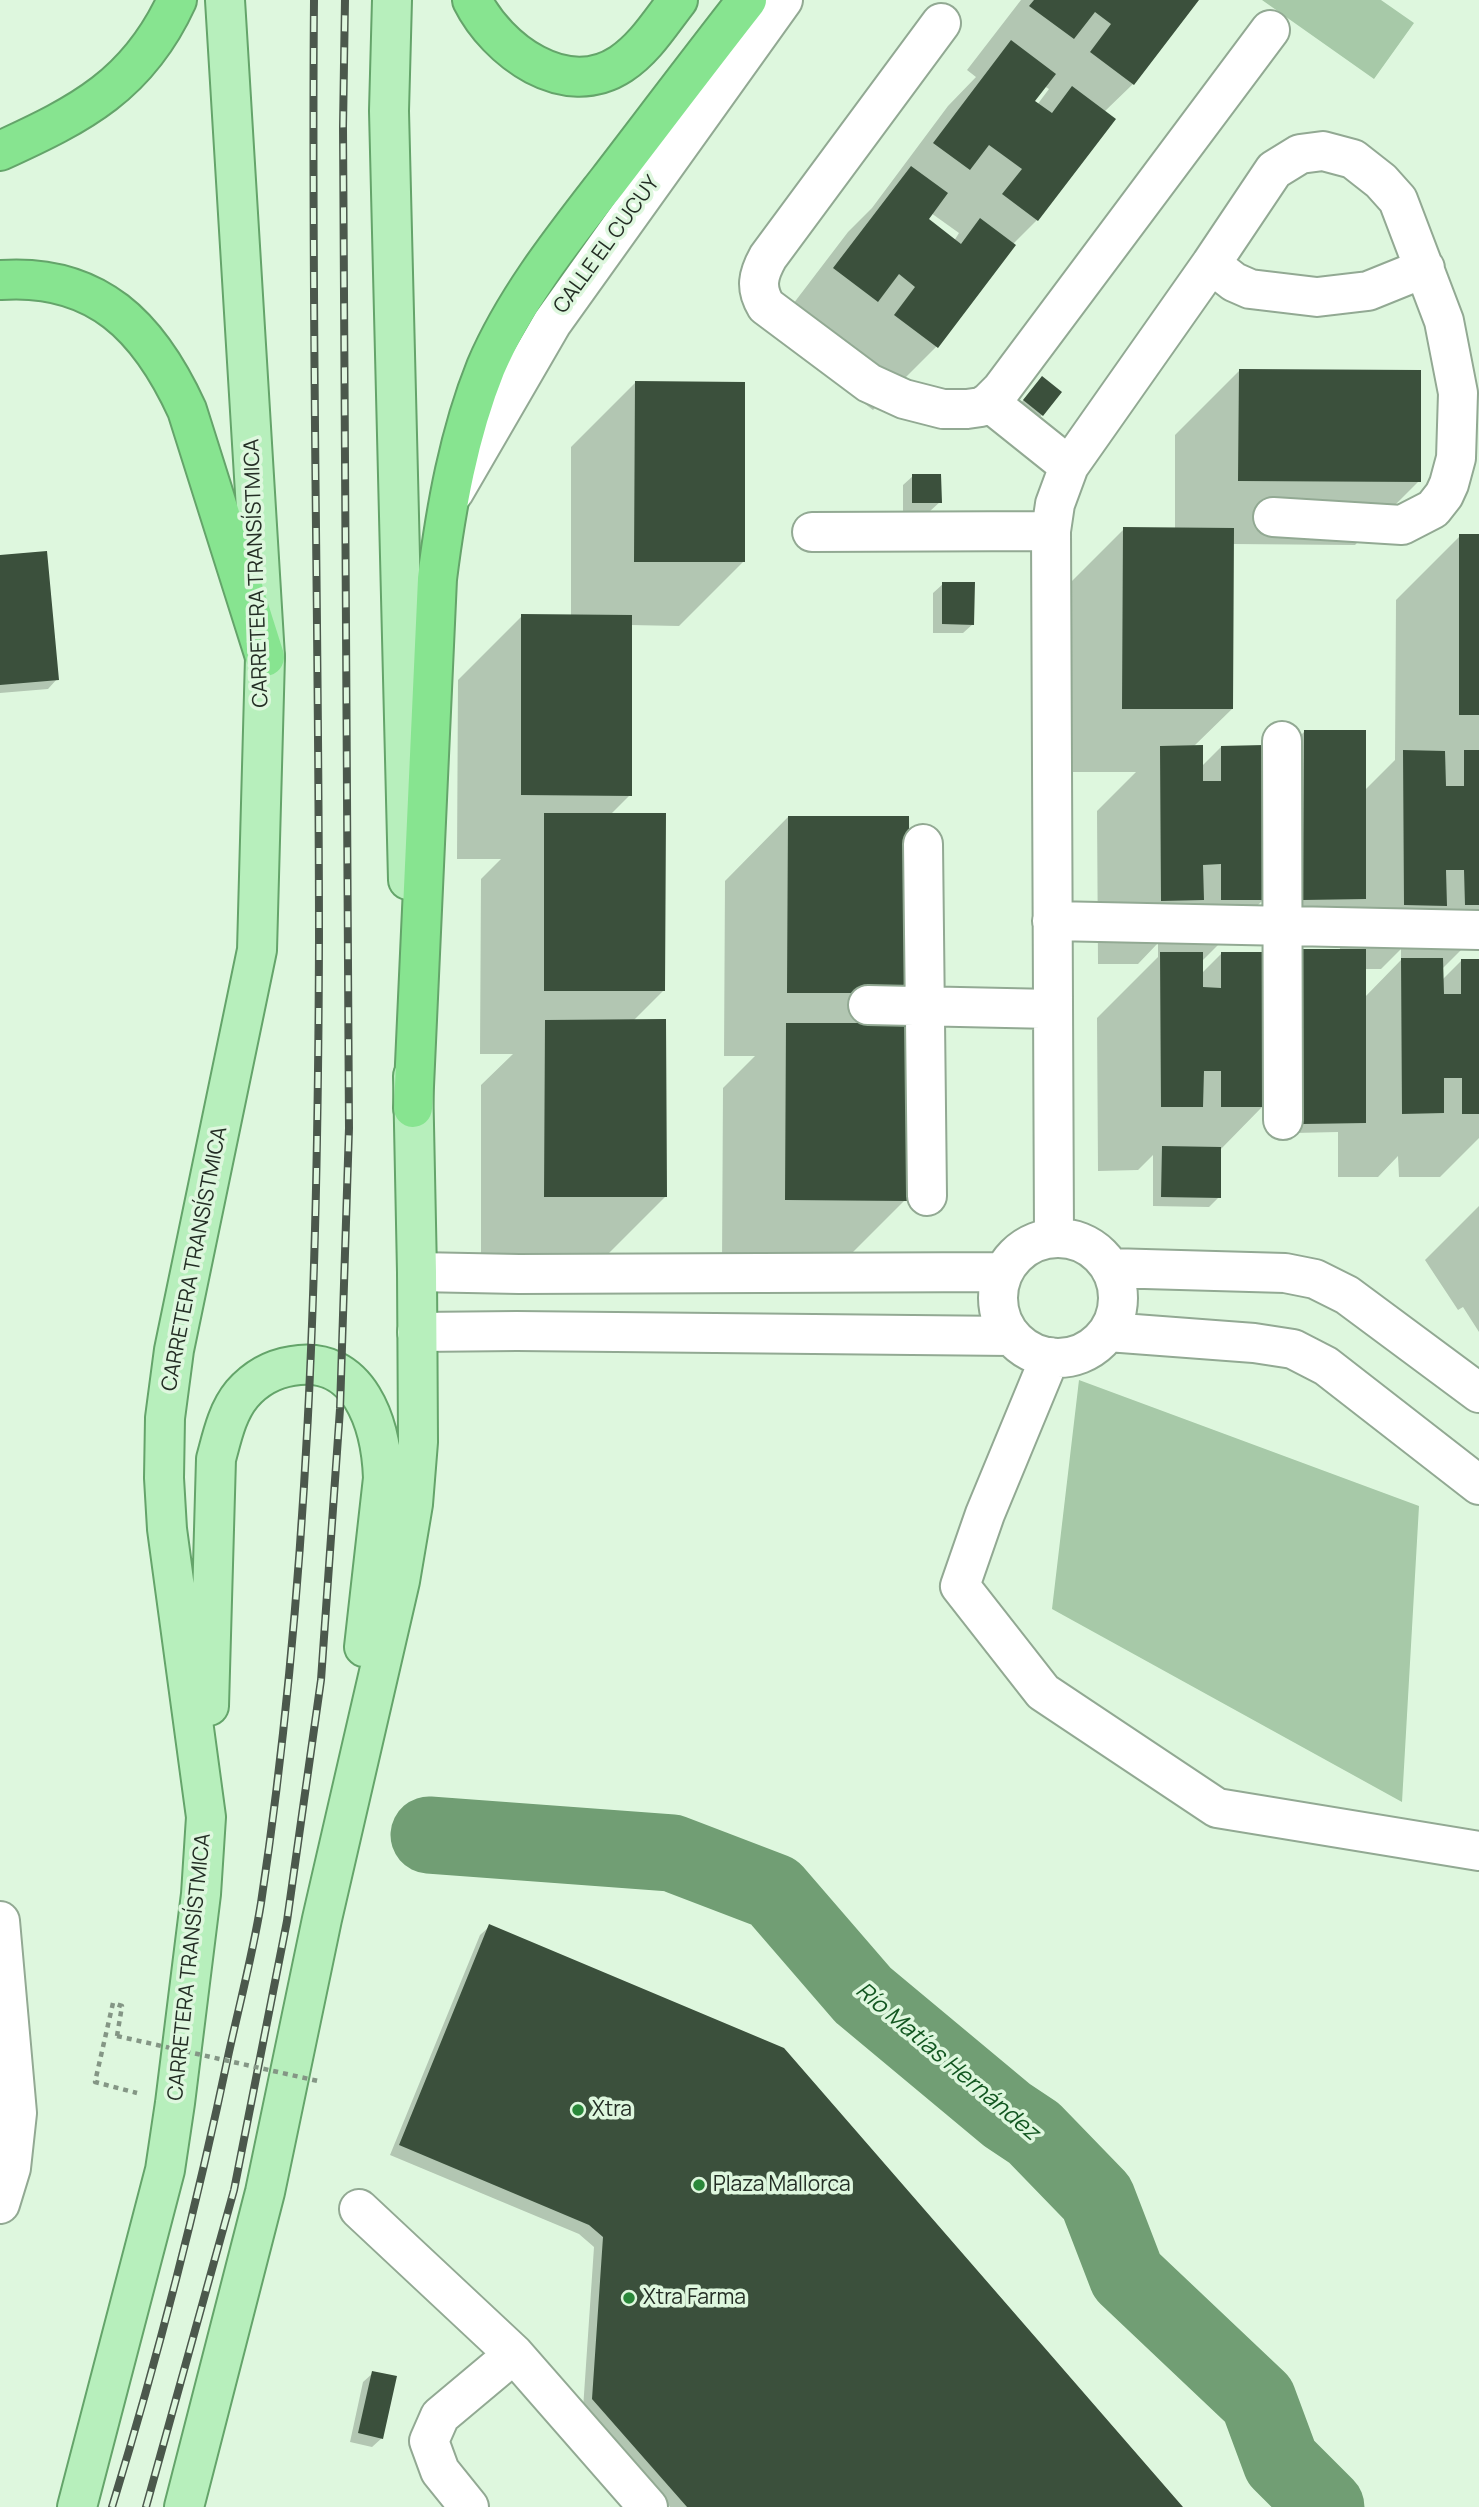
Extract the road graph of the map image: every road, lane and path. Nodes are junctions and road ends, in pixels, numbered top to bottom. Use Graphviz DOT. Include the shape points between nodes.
graph roads {
  1 [pos="177,0"];
  2 [pos="225,0"];
  3 [pos="392,0"];
  4 [pos="472,0"];
  5 [pos="677,0"];
  6 [pos="747,0"];
  7 [pos="783,0"];
  8 [pos="941,23"];
  9 [pos="1270,30"];
  10 [pos="0,151"];
  11 [pos="1212,264"];
  12 [pos="1425,268"];
  13 [pos="0,280"];
  14 [pos="989,402"];
  15 [pos="1069,466"];
  16 [pos="1464,485"];
  17 [pos="449,501"];
  18 [pos="1273,517"];
  19 [pos="1051,531"];
  20 [pos="812,532"];
  21 [pos="265,657"];
  22 [pos="1283,741"];
  23 [pos="923,844"];
  24 [pos="1052,921"];
  25 [pos="1283,926"];
  26 [pos="1479,930"];
  27 [pos="868,1005"];
  28 [pos="923,1006"];
  29 [pos="1052,1009"];
  30 [pos="413,1108"];
  31 [pos="1283,1120"];
  32 [pos="927,1196"];
  33 [pos="1054,1238"];
  34 [pos="1110,1268"];
  35 [pos="417,1272"];
  36 [pos="1004,1272"];
  37 [pos="417,1332"];
  38 [pos="1108,1332"];
  39 [pos="1012,1336"];
  40 [pos="1050,1357"];
  41 [pos="1472,1375"];
  42 [pos="1479,1485"];
  43 [pos="206,1817"];
  44 [pos="342,1837"];
  45 [pos="1479,1851"];
  46 [pos="0,1921"];
  47 [pos="318,2081"];
  48 [pos="95,2082"];
  49 [pos="0,2204"];
  50 [pos="359,2209"];
  51 [pos="514,2354"];
  52 [pos="77,2507"];
  53 [pos="184,2507"];
  54 [pos="469,2507"];
  55 [pos="648,2507"];
  1 -- 10 [label="highway" via="145,54 105,94"];
  2 -- 21 [label="main road, CARRETERA TRANSÍSTMICA"];
  3 -- 30 [label="main road" via="388,111"];
  4 -- 5 [label="highway" via="485,22 517,54 559,74 578,76 619,66 643,47"];
  6 -- 17 [label="highway" via="557,247 506,328 471,411"];
  7 -- 17 [label="street, CALLE EL CUCUY" via="552,323"];
  8 -- 14 [label="street" via="768,257 761,270 759,295 766,306 883,391 943,409 981,407"];
  9 -- 14 [label="street"];
  11 -- 12 [label="street" via="1250,289 1317,297 1368,290"];
  11 -- 12 [label="street" via="1273,170 1300,155 1323,151 1353,159 1398,200"];
  11 -- 15 [label="street"];
  12 -- 16 [label="street" via="1444,321 1458,393 1456,458"];
  13 -- 21 [label="highway" via="58,283 86,293 133,326 153,349 187,410"];
  14 -- 15 [label="street"];
  15 -- 19 [label="street"];
  16 -- 18 [label="street" via="1402,525"];
  17 -- 30 [label="highway" via="433,636"];
  19 -- 20 [label="street"];
  19 -- 24 [label="street"];
  21 -- 43 [label="main road, CARRETERA TRANSÍSTMICA" via="257,950 174,1350 165,1418 166,1529"];
  22 -- 25 [label="street"];
  23 -- 28 [label="street"];
  24 -- 25 [label="street"];
  24 -- 29 [label="street"];
  25 -- 26 [label="street"];
  25 -- 31 [label="street"];
  27 -- 28 [label="street"];
  28 -- 29 [label="street"];
  28 -- 32 [label="street"];
  29 -- 33 [label="street"];
  30 -- 35 [label="main road"];
  33 -- 34 [label="street" via="1076,1241 1096,1251"];
  33 -- 36 [label="street" via="1033,1243 1016,1254"];
  34 -- 38 [label="street" via="1118,1289 1117,1311"];
  34 -- 41 [label="street" via="1285,1273 1315,1279"];
  35 -- 36 [label="street"];
  35 -- 37 [label="main road"];
  36 -- 39 [label="street" via="998,1305"];
  37 -- 39 [label="street"];
  37 -- 44 [label="main road" via="418,1442 413,1504"];
  38 -- 40 [label="street" via="1093,1348 1072,1356"];
  38 -- 42 [label="street" via="1293,1349 1326,1366"];
  39 -- 40 [label="street" via="1028,1351"];
  40 -- 45 [label="street" via="960,1586 1043,1692 1217,1808"];
  43 -- 44 [label="main road" via="216,1459 232,1410 258,1378 281,1367 323,1367 337,1371 369,1407 377,1429 383,1478"];
  43 -- 52 [label="main road, CARRETERA TRANSÍSTMICA" via="201,1894 165,2170"];
  44 -- 53 [label="main road" via="265,2192"];
  46 -- 49 [label="street" via="17,2113 11,2168"];
  47 -- 48 [label="path, bridge" via="117,2036 122,2006 113,2003"];
  50 -- 51 [label="street"];
  51 -- 54 [label="street" via="440,2416 429,2441 440,2471"];
  51 -- 55 [label="street"];
}
